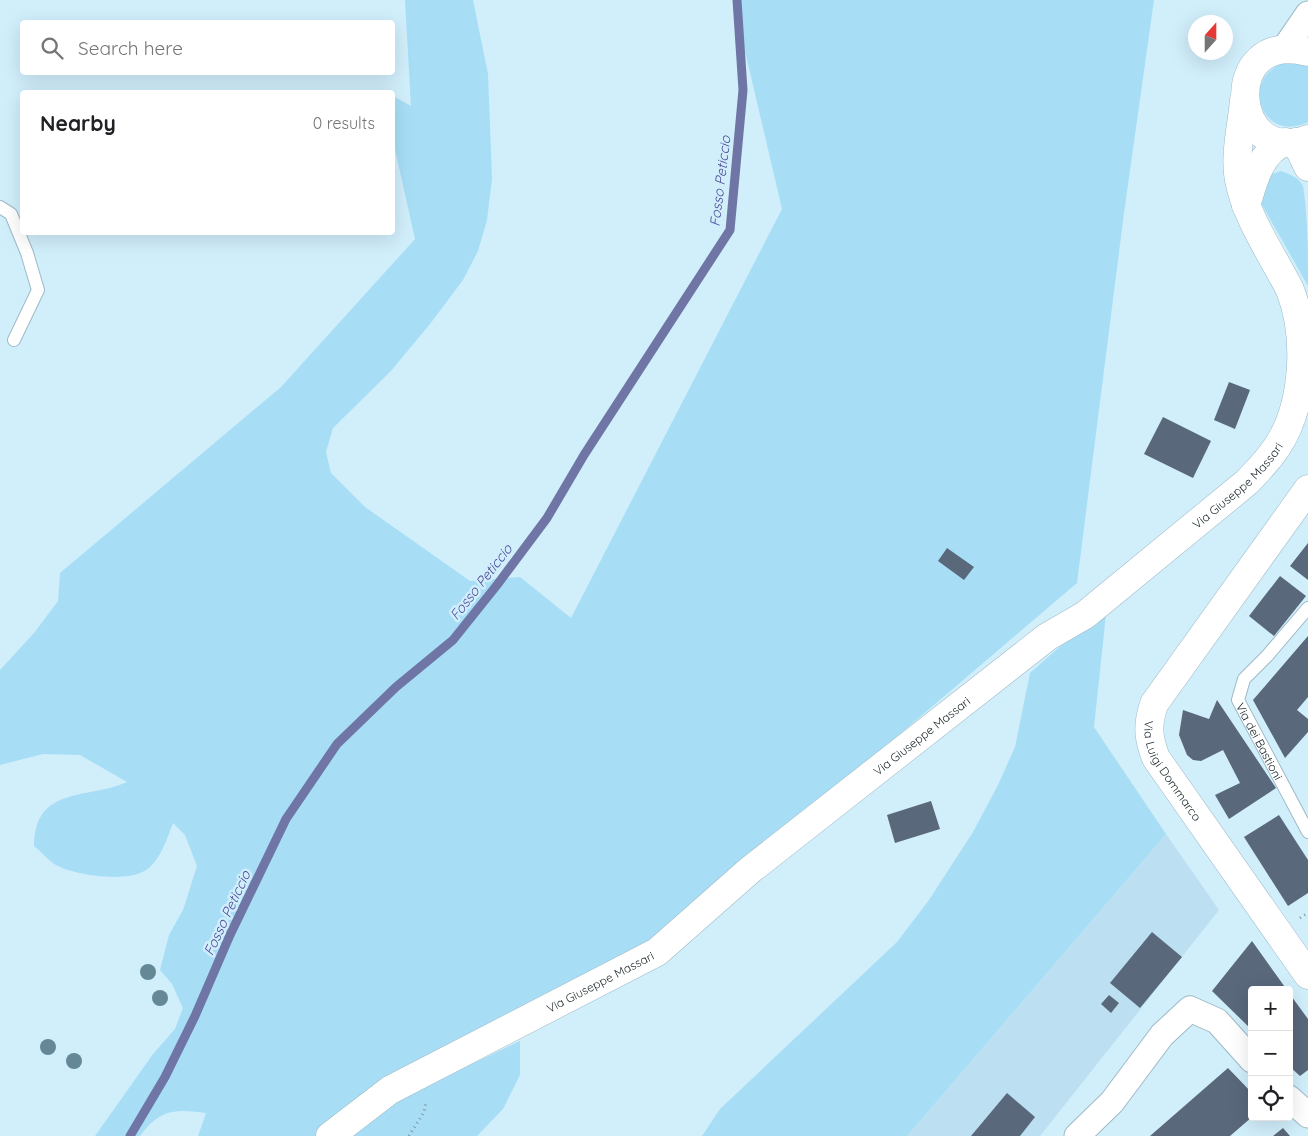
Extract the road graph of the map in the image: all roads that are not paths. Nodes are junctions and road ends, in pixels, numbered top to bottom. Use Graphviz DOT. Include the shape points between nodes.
graph roads {
  1 [pos="1308,14"];
  2 [pos="1296,50"];
  3 [pos="1244,100"];
  4 [pos="1296,141"];
  5 [pos="1308,167"];
  6 [pos="1246,206"];
  7 [pos="0,207"];
  8 [pos="14,340"];
  9 [pos="1308,489"];
  10 [pos="1308,609"];
  11 [pos="1308,832"];
  12 [pos="1308,975"];
  13 [pos="1248,1056"];
  14 [pos="1293,1102"];
  15 [pos="1308,1115"];
  16 [pos="330,1136"];
  17 [pos="1077,1136"];
  1 -- 2 [label="street"];
  2 -- 3 [label="street, Via Giuseppe Massari" via="1270,53 1258,61 1249,72"];
  3 -- 4 [label="street" via="1246,111 1257,128 1266,135"];
  3 -- 6 [label="street, Via Giuseppe Massari" via="1238,178"];
  4 -- 5 [label="street"];
  4 -- 6 [label="street" via="1273,148 1265,158"];
  6 -- 16 [label="street, Via Giuseppe Massari" via="1297,305 1304,355 1297,397 1286,431 1278,446 1247,482 1085,615 1047,637 750,870 657,952 390,1090"];
  7 -- 8 [label="lane" via="11,214 38,290"];
  9 -- 12 [label="street, Via Luigi Dommarco" via="1154,704 1148,734 1156,758"];
  10 -- 11 [label="lane, Via dei Bastioni" via="1244,679 1238,700"];
  13 -- 17 [label="street" via="1217,1021 1190,1009 1162,1034 1112,1102"];
  14 -- 15 [label="street"];
}
